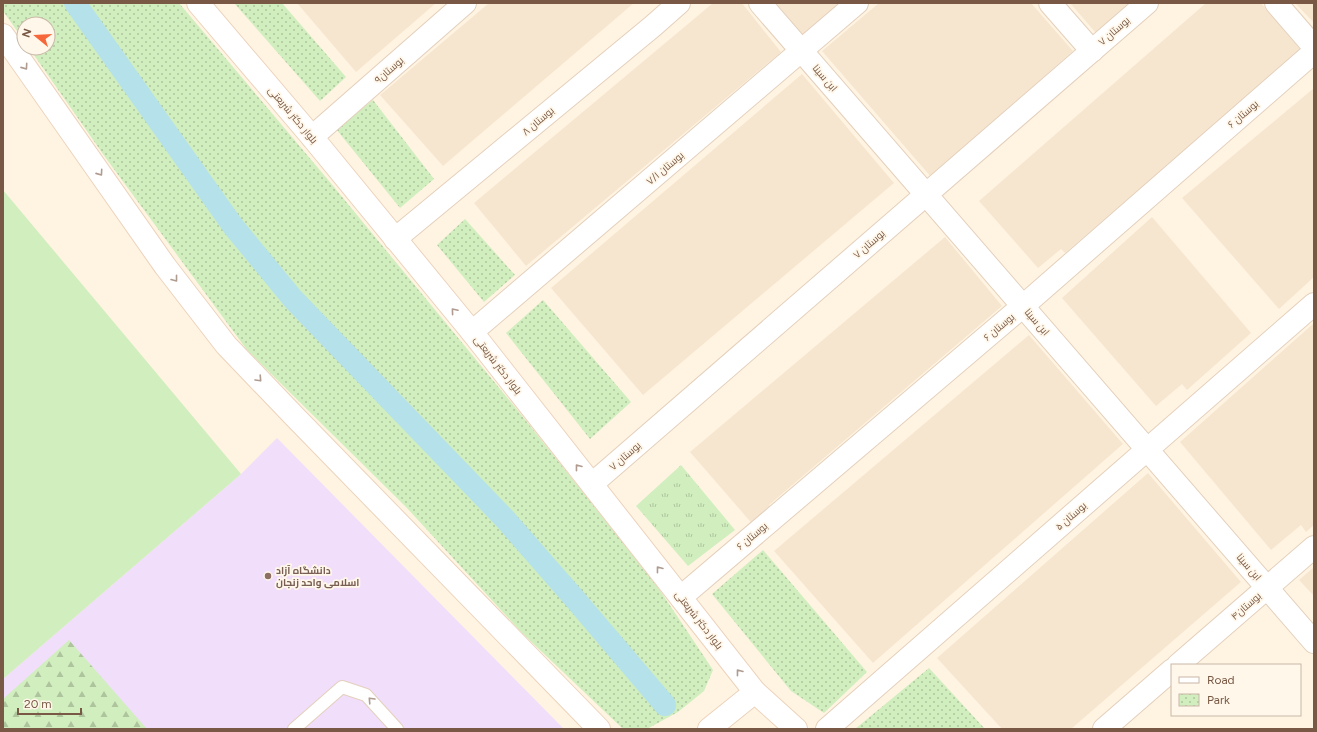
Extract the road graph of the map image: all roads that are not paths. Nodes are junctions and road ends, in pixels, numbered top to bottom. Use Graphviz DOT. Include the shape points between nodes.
graph roads {
  1 [pos="198,3"];
  2 [pos="465,3"];
  3 [pos="680,3"];
  4 [pos="760,3"];
  5 [pos="857,3"];
  6 [pos="1050,3"];
  7 [pos="1147,3"];
  8 [pos="1276,3"];
  9 [pos="3,35"];
  10 [pos="1314,47"];
  11 [pos="802,51"];
  12 [pos="1092,51"];
  13 [pos="1314,52"];
  14 [pos="312,137"];
  15 [pos="926,194"];
  16 [pos="395,239"];
  17 [pos="1314,304"];
  18 [pos="1023,306"];
  19 [pos="472,332"];
  20 [pos="1147,450"];
  21 [pos="592,484"];
  22 [pos="1314,547"];
  23 [pos="1267,588"];
  24 [pos="680,597"];
  25 [pos="1314,642"];
  26 [pos="1179,664"];
  27 [pos="1171,671"];
  28 [pos="755,692"];
  29 [pos="294,729"];
  30 [pos="396,729"];
  31 [pos="599,729"];
  32 [pos="709,729"];
  33 [pos="796,729"];
  34 [pos="827,729"];
  35 [pos="1104,729"];
  1 -- 14 [label="street, بلوار دکتر شریعتی"];
  2 -- 14 [label="street, بوستان۹"];
  3 -- 16 [label="street, بوستان ۸"];
  4 -- 11 [label="street, ابن سینا"];
  5 -- 11 [label="street, بوستان ۷/۱"];
  6 -- 12 [label="street"];
  7 -- 12 [label="street, بوستان ۷"];
  8 -- 10 [label="street"];
  9 -- 31 [label="street, one-way" via="165,266 226,345"];
  11 -- 15 [label="street, ابن سینا"];
  11 -- 19 [label="street, بوستان ۷/۱"];
  12 -- 15 [label="street, بوستان ۷"];
  13 -- 18 [label="street, بوستان ۶"];
  14 -- 16 [label="street, بلوار دکتر شریعتی"];
  15 -- 18 [label="street, ابن سینا"];
  15 -- 21 [label="street, بوستان ۷"];
  19 -- 16 [label="street, بلوار دکتر شریعتی, one-way"];
  17 -- 20 [label="street, بوستان ۵"];
  18 -- 20 [label="street, ابن سینا"];
  18 -- 24 [label="street, بوستان ۶"];
  21 -- 19 [label="street, بلوار دکتر شریعتی, one-way"];
  20 -- 23 [label="street, ابن سینا"];
  20 -- 34 [label="street, بوستان ۵"];
  24 -- 21 [label="street, بلوار دکتر شریعتی, one-way"];
  22 -- 23 [label="street, بوستان۴"];
  23 -- 25 [label="street, ابن سینا"];
  23 -- 26 [label="street, بوستان۴"];
  28 -- 24 [label="street, بلوار دکتر شریعتی, one-way"];
  27 -- 35 [label="street"];
  28 -- 32 [label="street"];
  28 -- 33 [label="street, بلوار دکتر شریعتی"];
  30 -- 29 [label="lane, one-way" via="366,695 342,687"];
}
